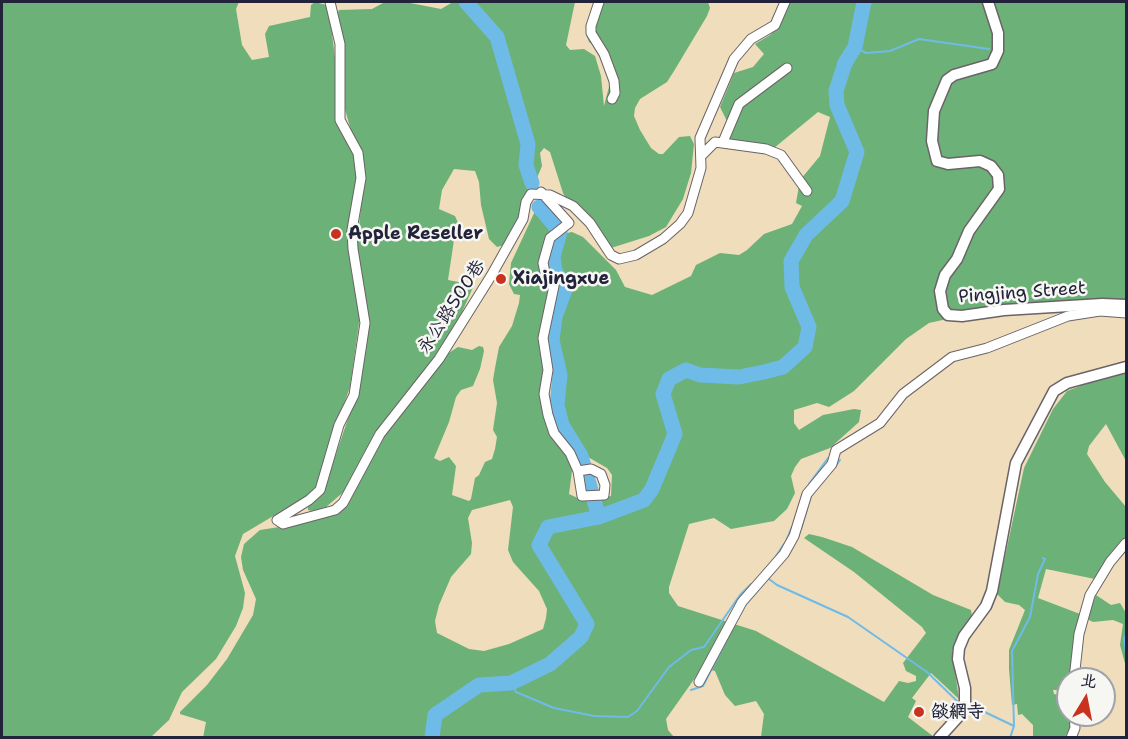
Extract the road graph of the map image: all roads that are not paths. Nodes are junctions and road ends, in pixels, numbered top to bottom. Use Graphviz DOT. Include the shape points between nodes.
graph roads {
  1 [pos="330,2"];
  2 [pos="599,2"];
  3 [pos="785,2"];
  4 [pos="988,2"];
  5 [pos="787,68"];
  6 [pos="612,99"];
  7 [pos="723,142"];
  8 [pos="701,156"];
  9 [pos="807,191"];
  10 [pos="541,192"];
  11 [pos="1126,305"];
  12 [pos="1126,312"];
  13 [pos="1126,367"];
  14 [pos="578,471"];
  15 [pos="1126,543"];
  16 [pos="1075,667"];
  17 [pos="699,682"];
  18 [pos="939,738"];
  1 -- 10 [label="street, 永公路500巷" via="340,44 340,120 358,153 361,178 352,230 365,323 354,395 339,425 320,490 277,520 283,524 335,510 343,502 380,434 439,359 491,276 523,219 531,194"];
  2 -- 6 [label="street" via="591,33 614,81"];
  3 -- 8 [label="street" via="774,25 751,39 734,59 700,138"];
  4 -- 11 [label="street, Pingjing Street" via="998,33 998,51 992,64 954,75 940,92 934,111 933,151 937,161 948,164 980,161 991,166 998,175 999,189 945,274 940,291 943,309 948,315 962,316 1005,310"];
  5 -- 7 [label="street" via="739,104"];
  7 -- 8 [label="street" via="716,142"];
  7 -- 9 [label="street" via="766,148 781,155"];
  8 -- 10 [label="street" via="702,168 688,213 663,239 629,259 619,260 611,255 590,223 573,206"];
  10 -- 14 [label="street" via="569,223 550,238 543,263 547,282 554,286 543,338 548,370 544,394 554,433"];
  12 -- 17 [label="street" via="1068,315 987,348 952,357 903,394 880,423 836,450 831,464 807,494 784,554 742,602"];
  13 -- 18 [label="street" via="1067,383 1054,391 1016,463 992,591 959,648 965,703"];
  14 -- 14 [label="street" via="591,469 601,474 604,495 582,496"];
  15 -- 16 [label="street" via="1090,596 1079,634"];
}
